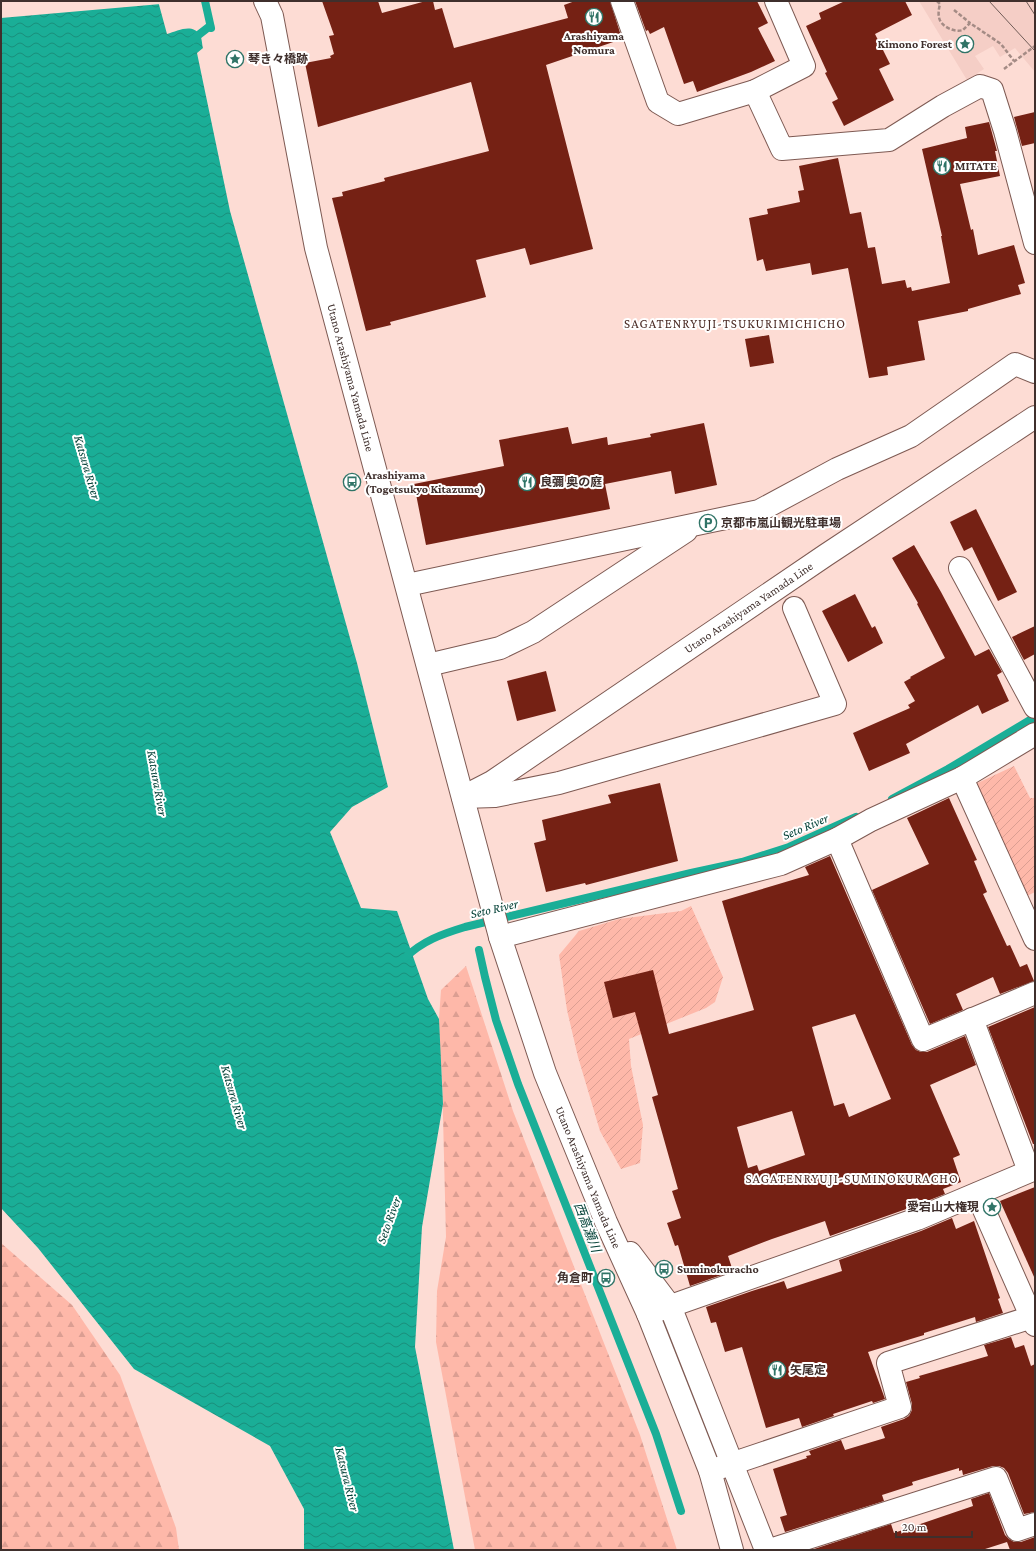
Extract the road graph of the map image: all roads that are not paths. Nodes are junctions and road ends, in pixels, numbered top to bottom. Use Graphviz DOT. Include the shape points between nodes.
graph roads {
  1 [pos="265,1"];
  2 [pos="622,1"];
  3 [pos="776,1"];
  4 [pos="755,91"];
  5 [pos="1035,243"];
  6 [pos="1035,372"];
  7 [pos="1035,417"];
  8 [pos="697,524"];
  9 [pos="960,568"];
  10 [pos="407,585"];
  11 [pos="794,608"];
  12 [pos="428,665"];
  13 [pos="1035,707"];
  14 [pos="1035,734"];
  15 [pos="962,778"];
  16 [pos="463,797"];
  17 [pos="837,839"];
  18 [pos="500,937"];
  19 [pos="1035,939"];
  20 [pos="1035,993"];
  21 [pos="972,1019"];
  22 [pos="1032,1170"];
  23 [pos="977,1194"];
  24 [pos="606,1222"];
  25 [pos="670,1306"];
  26 [pos="648,1314"];
  27 [pos="1033,1321"];
  28 [pos="732,1463"];
  29 [pos="710,1471"];
  30 [pos="1035,1524"];
  31 [pos="732,1550"];
  32 [pos="766,1550"];
  33 [pos="770,1550"];
  1 -- 10 [label="main road, Utano Arashiyama Yamada Line" via="272,16 316,248"];
  2 -- 4 [label="main road" via="658,102 678,114"];
  3 -- 4 [label="main road" via="804,66"];
  4 -- 5 [label="main road" via="782,149 889,140 980,86 992,90"];
  6 -- 8 [label="main road" via="1015,364 912,436 837,469 759,511"];
  7 -- 16 [label="main road, Utano Arashiyama Yamada Line" via="826,555 492,782"];
  8 -- 10 [label="main road"];
  8 -- 12 [label="main road" via="533,632 500,648"];
  9 -- 13 [label="main road"];
  10 -- 12 [label="main road, Utano Arashiyama Yamada Line"];
  11 -- 16 [label="main road" via="835,704 560,782 495,796"];
  12 -- 16 [label="main road, Utano Arashiyama Yamada Line"];
  14 -- 15 [label="main road"];
  15 -- 17 [label="main road" via="871,820"];
  15 -- 19 [label="main road"];
  16 -- 18 [label="main road, Utano Arashiyama Yamada Line"];
  17 -- 18 [label="main road" via="781,864"];
  17 -- 21 [label="main road" via="923,1040"];
  18 -- 24 [label="main road, Utano Arashiyama Yamada Line" via="545,1073"];
  20 -- 21 [label="main road"];
  21 -- 22 [label="main road"];
  22 -- 23 [label="main road"];
  23 -- 25 [label="main road" via="917,1220"];
  23 -- 27 [label="main road"];
  24 -- 25 [label="main road"];
  24 -- 26 [label="main road, Utano Arashiyama Yamada Line"];
  25 -- 26 [label="main road"];
  25 -- 28 [label="main road"];
  26 -- 29 [label="main road, Utano Arashiyama Yamada Line"];
  27 -- 28 [label="main road" via="888,1363 900,1407"];
  28 -- 29 [label="main road"];
  28 -- 32 [label="main road"];
  29 -- 31 [label="main road, Utano Arashiyama Yamada Line"];
  30 -- 33 [label="main road" via="1017,1530 996,1478"];
}
